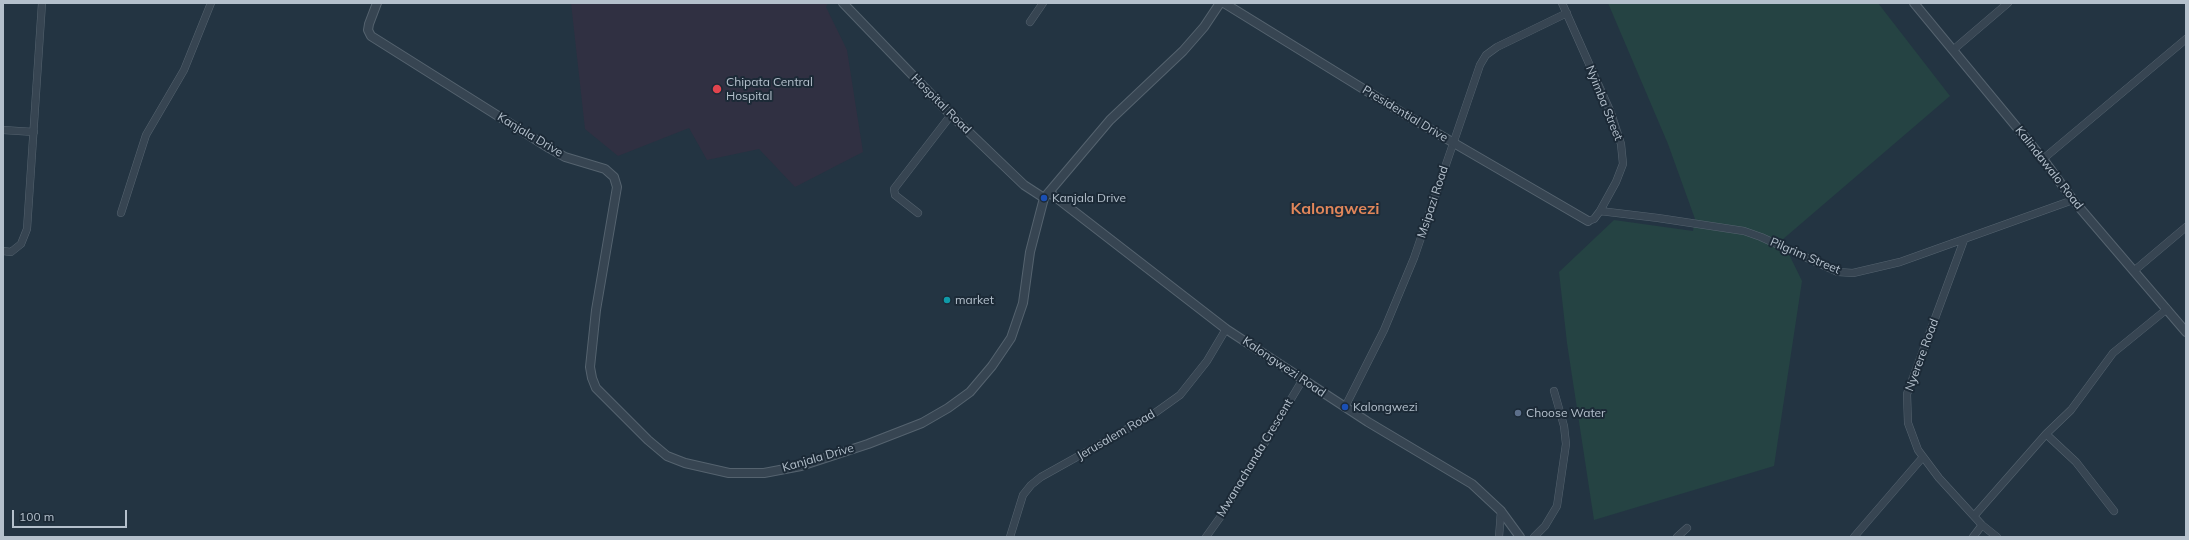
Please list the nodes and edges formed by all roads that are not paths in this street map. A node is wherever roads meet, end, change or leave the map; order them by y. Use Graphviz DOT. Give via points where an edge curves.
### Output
graph roads {
  1 [pos="42,3"];
  2 [pos="211,3"];
  3 [pos="377,3"];
  4 [pos="843,3"];
  5 [pos="1043,3"];
  6 [pos="1220,3"];
  7 [pos="1224,3"];
  8 [pos="1562,3"];
  9 [pos="1914,3"];
  10 [pos="2008,3"];
  11 [pos="1567,13"];
  12 [pos="1030,22"];
  13 [pos="2186,39"];
  14 [pos="1953,50"];
  15 [pos="951,115"];
  16 [pos="3,130"];
  17 [pos="34,132"];
  18 [pos="1452,143"];
  19 [pos="2043,158"];
  20 [pos="1046,195"];
  21 [pos="2072,200"];
  22 [pos="1600,211"];
  23 [pos="121,213"];
  24 [pos="918,213"];
  25 [pos="1588,221"];
  26 [pos="2186,227"];
  27 [pos="1964,240"];
  28 [pos="3,251"];
  29 [pos="2135,270"];
  30 [pos="2167,310"];
  31 [pos="1226,329"];
  32 [pos="2186,332"];
  33 [pos="1303,379"];
  34 [pos="1554,390"];
  35 [pos="1345,407"];
  36 [pos="2046,434"];
  37 [pos="1923,457"];
  38 [pos="1501,511"];
  39 [pos="2114,511"];
  40 [pos="1974,516"];
  41 [pos="1982,525"];
  42 [pos="1687,528"];
  43 [pos="1010,537"];
  44 [pos="1206,537"];
  45 [pos="1499,537"];
  46 [pos="1520,537"];
  47 [pos="1534,537"];
  48 [pos="1677,537"];
  49 [pos="1854,537"];
  50 [pos="1973,537"];
  51 [pos="1997,537"];
  1 -- 17 [label="street"];
  2 -- 23 [label="street" via="184,70 146,135"];
  3 -- 20 [label="street, Kanjala Drive" via="369,24 371,36 549,148 565,157 605,169 614,177 617,187 596,310 590,367 592,378 596,388 648,440 667,456 685,463 728,473 764,473 801,466 922,423 970,392 1012,338 1023,303 1030,252"];
  4 -- 15 [label="street, Hospital Road"];
  5 -- 12 [label="street"];
  6 -- 20 [label="street, Kanjala Drive" via="1183,51 1110,120"];
  7 -- 18 [label="street, Presidential Drive"];
  8 -- 11 [label="street, Nyimba Street"];
  9 -- 14 [label="street, Kalindawalo Road"];
  10 -- 14 [label="street"];
  11 -- 18 [label="street, Msipazi Road" via="1497,47 1486,55"];
  11 -- 22 [label="street, Nyimba Street" via="1611,113 1621,144 1623,164"];
  13 -- 19 [label="street"];
  14 -- 19 [label="street, Kalindawalo Road"];
  15 -- 20 [label="street, Hospital Road" via="1024,185"];
  15 -- 24 [label="street" via="894,189 895,195"];
  16 -- 17 [label="street"];
  17 -- 28 [label="street" via="27,229 21,244 11,252"];
  18 -- 25 [label="street, Presidential Drive"];
  18 -- 35 [label="street, Msipazi Road" via="1399,297"];
  19 -- 21 [label="street, Kalindawalo Road"];
  20 -- 31 [label="street, Kalongwezi Road"];
  21 -- 27 [label="street, Pilgrim Street"];
  21 -- 29 [label="street, Kalindawalo Road"];
  22 -- 25 [label="street, Nyimba Street" via="1594,219"];
  22 -- 27 [label="street, Pilgrim Street" via="1744,231 1761,236 1838,272 1853,273 1900,262"];
  26 -- 29 [label="street"];
  27 -- 37 [label="street, Nyerere Road" via="1907,394 1908,423"];
  29 -- 30 [label="street, Kalindawalo Road"];
  30 -- 32 [label="street, Kalindawalo Road"];
  30 -- 36 [label="street" via="2113,353 2071,410"];
  31 -- 33 [label="street, Kalongwezi Road"];
  31 -- 43 [label="street, Jerusalem Road" via="1207,361 1180,395 1152,415 1041,477 1032,485 1024,495"];
  33 -- 35 [label="street, Kalongwezi Road"];
  33 -- 44 [label="street, Mwanachanda Crescent"];
  34 -- 47 [label="street" via="1566,444 1557,506 1545,526"];
  35 -- 38 [label="street, Kalongwezi Road" via="1472,484"];
  36 -- 39 [label="street" via="2076,462"];
  36 -- 40 [label="street"];
  37 -- 40 [label="street, Nyerere Road"];
  37 -- 49 [label="street"];
  38 -- 45 [label="street"];
  38 -- 46 [label="street, Kalongwezi Road"];
  40 -- 41 [label="street, Nyerere Road"];
  41 -- 50 [label="street"];
  41 -- 51 [label="street, Nyerere Road"];
  42 -- 48 [label="street"];
}
